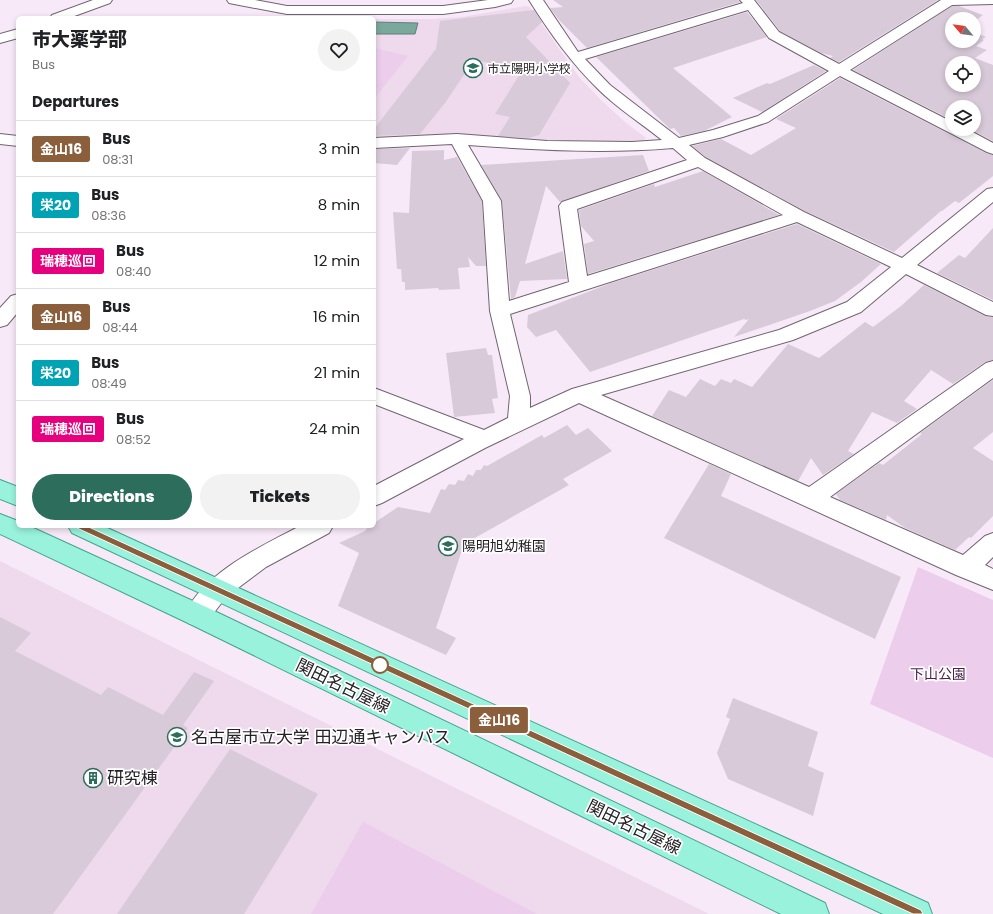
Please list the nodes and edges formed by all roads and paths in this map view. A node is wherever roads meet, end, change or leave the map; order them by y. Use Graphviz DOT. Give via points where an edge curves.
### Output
graph roads {
  1 [pos="105,0"];
  2 [pos="234,0"];
  3 [pos="506,0"];
  4 [pos="536,0"];
  5 [pos="993,0"];
  6 [pos="949,1"];
  7 [pos="749,2"];
  8 [pos="264,3"];
  9 [pos="248,14"];
  10 [pos="62,16"];
  11 [pos="16,34"];
  12 [pos="0,39"];
  13 [pos="575,57"];
  14 [pos="839,70"];
  15 [pos="945,124"];
  16 [pos="968,136"];
  17 [pos="0,139"];
  18 [pos="457,140"];
  19 [pos="16,141"];
  20 [pos="376,143"];
  21 [pos="678,143"];
  22 [pos="993,149"];
  23 [pos="699,161"];
  24 [pos="993,192"];
  25 [pos="798,216"];
  26 [pos="904,266"];
  27 [pos="578,285"];
  28 [pos="16,302"];
  29 [pos="993,310"];
  30 [pos="500,311"];
  31 [pos="0,320"];
  32 [pos="993,368"];
  33 [pos="579,394"];
  34 [pos="376,397"];
  35 [pos="518,423"];
  36 [pos="484,439"];
  37 [pos="0,489"];
  38 [pos="16,496"];
  39 [pos="376,496"];
  40 [pos="811,498"];
  41 [pos="0,523"];
  42 [pos="84,528"];
  43 [pos="317,528"];
  44 [pos="993,543"];
  45 [pos="965,568"];
  46 [pos="993,580"];
  47 [pos="217,590"];
  48 [pos="197,615"];
  49 [pos="814,914"];
  50 [pos="917,914"];
  1 -- 10 [label="street"];
  2 -- 8 [label="street"];
  3 -- 8 [label="street" via="442,10 288,10"];
  4 -- 13 [label="street"];
  5 -- 6 [label="street"];
  6 -- 14 [label="street"];
  7 -- 13 [label="street"];
  7 -- 14 [label="street" via="774,35"];
  8 -- 9 [label="street"];
  11 -- 12 [label="street"];
  13 -- 21 [label="street" via="605,88"];
  14 -- 15 [label="street"];
  14 -- 21 [label="street" via="763,119"];
  16 -- 22 [label="street"];
  17 -- 19 [label="street"];
  18 -- 20 [label="street"];
  18 -- 21 [label="street" via="547,146 632,147"];
  18 -- 30 [label="street" via="492,201"];
  21 -- 23 [label="street"];
  23 -- 25 [label="street"];
  23 -- 27 [label="street" via="568,206"];
  24 -- 26 [label="street"];
  25 -- 26 [label="street"];
  25 -- 27 [label="street"];
  26 -- 29 [label="street"];
  26 -- 33 [label="street" via="854,307 786,335"];
  27 -- 30 [label="street"];
  28 -- 31 [label="street"];
  30 -- 35 [label="street" via="520,396"];
  32 -- 40 [label="street"];
  33 -- 35 [label="street"];
  33 -- 40 [label="street"];
  34 -- 36 [label="street"];
  35 -- 36 [label="street"];
  36 -- 39 [label="street"];
  37 -- 38 [label="main road"];
  40 -- 45 [label="street"];
  41 -- 48 [label="main road, 関田名古屋線"];
  42 -- 47 [label="main road"];
  43 -- 47 [label="street" via="258,560"];
  44 -- 45 [label="street"];
  45 -- 46 [label="street"];
  47 -- 48 [label="street"];
  47 -- 50 [label="main road"];
  48 -- 49 [label="main road, 関田名古屋線"];
}
